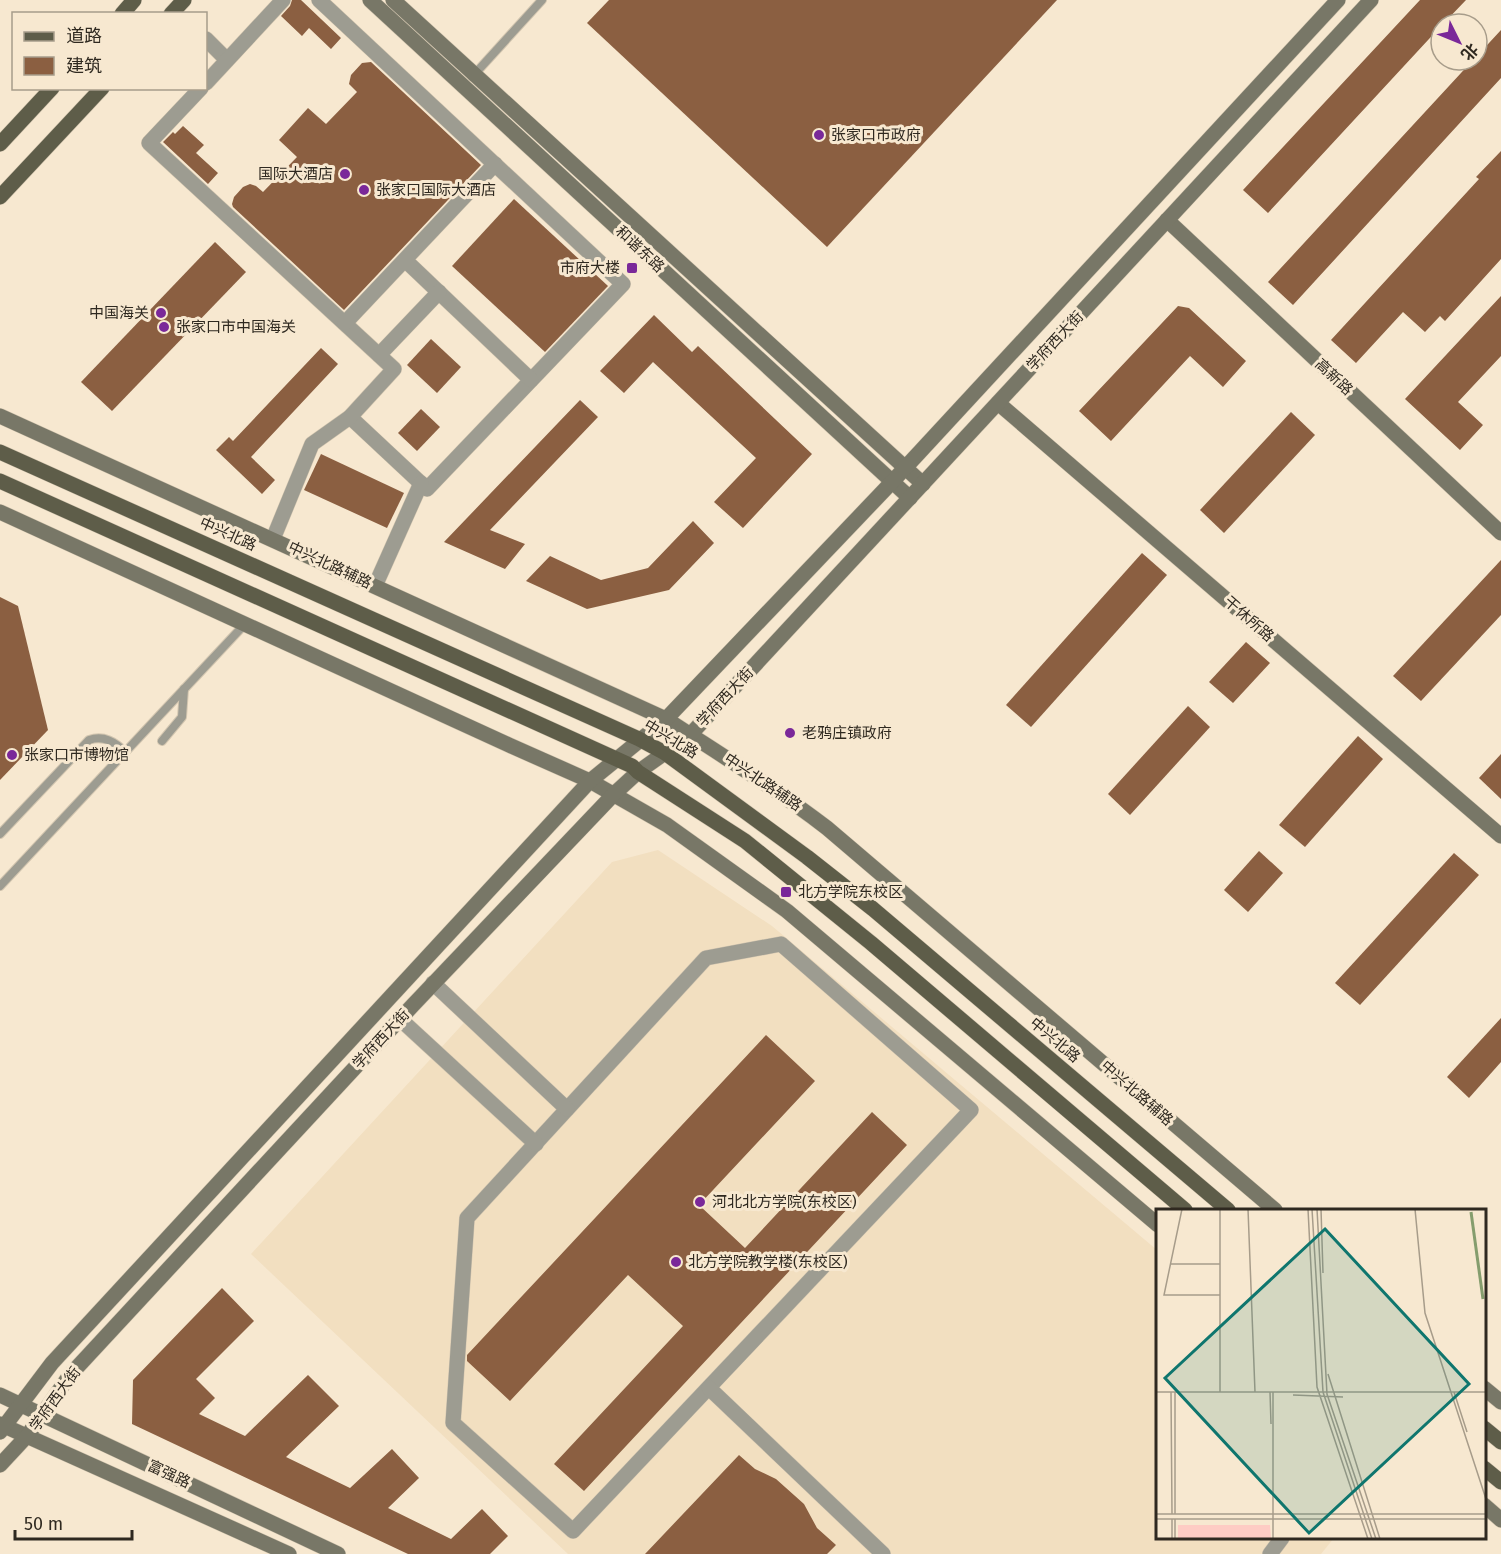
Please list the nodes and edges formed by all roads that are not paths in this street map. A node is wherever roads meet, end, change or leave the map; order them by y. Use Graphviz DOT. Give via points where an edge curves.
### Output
graph roads {
  1 [pos="134,0"];
  2 [pos="283,0"];
  3 [pos="320,0"];
  4 [pos="370,0"];
  5 [pos="393,0"];
  6 [pos="542,0"];
  7 [pos="1338,0"];
  8 [pos="1371,0"];
  9 [pos="124,12"];
  10 [pos="207,40"];
  11 [pos="228,60"];
  12 [pos="211,66"];
  13 [pos="474,74"];
  14 [pos="464,86"];
  15 [pos="50,90"];
  16 [pos="100,90"];
  17 [pos="199,90"];
  18 [pos="0,144"];
  19 [pos="495,164"];
  20 [pos="0,197"];
  21 [pos="1167,220"];
  22 [pos="405,260"];
  23 [pos="439,292"];
  24 [pos="345,323"];
  25 [pos="380,355"];
  26 [pos="531,380"];
  27 [pos="998,403"];
  28 [pos="0,416"];
  29 [pos="350,417"];
  30 [pos="0,452"];
  31 [pos="905,468"];
  32 [pos="0,482"];
  33 [pos="892,482"];
  34 [pos="421,483"];
  35 [pos="923,484"];
  36 [pos="910,498"];
  37 [pos="0,512"];
  38 [pos="1501,533"];
  39 [pos="273,539"];
  40 [pos="375,586"];
  41 [pos="244,625"];
  42 [pos="184,690"];
  43 [pos="666,719"];
  44 [pos="690,735"];
  45 [pos="639,739"];
  46 [pos="162,741"];
  47 [pos="125,752"];
  48 [pos="665,753"];
  49 [pos="614,759"];
  50 [pos="638,772"];
  51 [pos="590,781"];
  52 [pos="614,794"];
  53 [pos="0,834"];
  54 [pos="1501,836"];
  55 [pos="0,886"];
  56 [pos="433,983"];
  57 [pos="400,1019"];
  58 [pos="567,1109"];
  59 [pos="536,1144"];
  60 [pos="1184,1209"];
  61 [pos="1227,1209"];
  62 [pos="1274,1209"];
  63 [pos="1156,1224"];
  64 [pos="709,1388"];
  65 [pos="1486,1389"];
  66 [pos="0,1395"];
  67 [pos="1501,1402"];
  68 [pos="21,1404"];
  69 [pos="43,1414"];
  70 [pos="2,1427"];
  71 [pos="1486,1429"];
  72 [pos="27,1436"];
  73 [pos="1501,1442"];
  74 [pos="0,1465"];
  75 [pos="1486,1469"];
  76 [pos="1501,1482"];
  77 [pos="1486,1506"];
  78 [pos="1501,1520"];
  79 [pos="1281,1539"];
  80 [pos="289,1554"];
  81 [pos="338,1554"];
  82 [pos="883,1554"];
  83 [pos="1270,1554"];
  1 -- 9 [label="main road"];
  2 -- 11 [label="street"];
  3 -- 19 [label="street"];
  4 -- 14 [label="street, 和谐东路"];
  5 -- 13 [label="street, 和谐东路"];
  6 -- 13 [label="lane"];
  7 -- 31 [label="street, 学府西大街"];
  8 -- 21 [label="street, 学府西大街"];
  10 -- 11 [label="street"];
  11 -- 12 [label="street"];
  13 -- 14 [label="lane"];
  13 -- 31 [label="street, 和谐东路"];
  14 -- 33 [label="street, 和谐东路"];
  15 -- 18 [label="main road"];
  16 -- 20 [label="main road"];
  17 -- 24 [label="street" via="149,143"];
  19 -- 22 [label="street"];
  19 -- 26 [label="street" via="623,284"];
  21 -- 27 [label="street, 学府西大街"];
  21 -- 38 [label="street, 高新路"];
  22 -- 23 [label="street"];
  22 -- 24 [label="street"];
  23 -- 25 [label="street"];
  23 -- 26 [label="street"];
  24 -- 25 [label="street"];
  25 -- 29 [label="street" via="394,369"];
  26 -- 34 [label="street" via="427,489"];
  27 -- 35 [label="street, 学府西大街"];
  27 -- 54 [label="street, 干休所路"];
  28 -- 39 [label="street, 中兴北路辅路"];
  29 -- 34 [label="street"];
  29 -- 39 [label="street" via="312,444"];
  30 -- 45 [label="main road, 中兴北路"];
  31 -- 33 [label="street, 学府西大街"];
  31 -- 35 [label="street, 和谐东路"];
  32 -- 49 [label="main road"];
  33 -- 36 [label="street, 和谐东路"];
  33 -- 43 [label="street, 学府西大街"];
  34 -- 40 [label="street"];
  35 -- 36 [label="street, 学府西大街"];
  36 -- 44 [label="street, 学府西大街"];
  37 -- 41 [label="street"];
  39 -- 40 [label="street, 中兴北路辅路"];
  40 -- 43 [label="street, 中兴北路辅路"];
  41 -- 42 [label="lane"];
  41 -- 51 [label="street"];
  42 -- 46 [label="lane" via="182,717"];
  42 -- 47 [label="lane"];
  43 -- 44 [label="street, 中兴北路辅路"];
  43 -- 45 [label="street, 学府西大街"];
  44 -- 48 [label="street, 学府西大街"];
  44 -- 62 [label="street, 中兴北路辅路" via="786,796 827,828"];
  45 -- 48 [label="main road, 中兴北路"];
  45 -- 49 [label="street, 学府西大街"];
  47 -- 53 [label="lane" via="109,740 89,740"];
  47 -- 55 [label="lane"];
  48 -- 50 [label="street, 学府西大街"];
  48 -- 61 [label="main road, 中兴北路" via="757,818 873,909"];
  49 -- 50 [label="main road"];
  49 -- 51 [label="street, 学府西大街"];
  50 -- 52 [label="street, 学府西大街"];
  50 -- 60 [label="main road" via="754,848"];
  51 -- 52 [label="street"];
  51 -- 68 [label="street, 学府西大街" via="52,1363"];
  52 -- 56 [label="street, 学府西大街"];
  52 -- 63 [label="street" via="667,825 787,911"];
  56 -- 57 [label="street, 学府西大街"];
  56 -- 58 [label="street"];
  57 -- 59 [label="street"];
  57 -- 69 [label="street, 学府西大街" via="70,1375"];
  58 -- 59 [label="street"];
  58 -- 64 [label="street" via="706,958 781,944 971,1110"];
  59 -- 64 [label="street" via="467,1218 453,1423 573,1531"];
  64 -- 82 [label="street"];
  65 -- 67 [label="street"];
  66 -- 68 [label="street, 富强路"];
  68 -- 69 [label="street, 富强路"];
  68 -- 70 [label="street, 学府西大街"];
  69 -- 72 [label="street, 学府西大街"];
  69 -- 81 [label="street, 富强路"];
  70 -- 72 [label="street, 富强路"];
  71 -- 73 [label="main road"];
  72 -- 74 [label="street, 学府西大街"];
  72 -- 80 [label="street, 富强路"];
  75 -- 76 [label="main road"];
  77 -- 78 [label="street"];
  79 -- 83 [label="street"];
}
